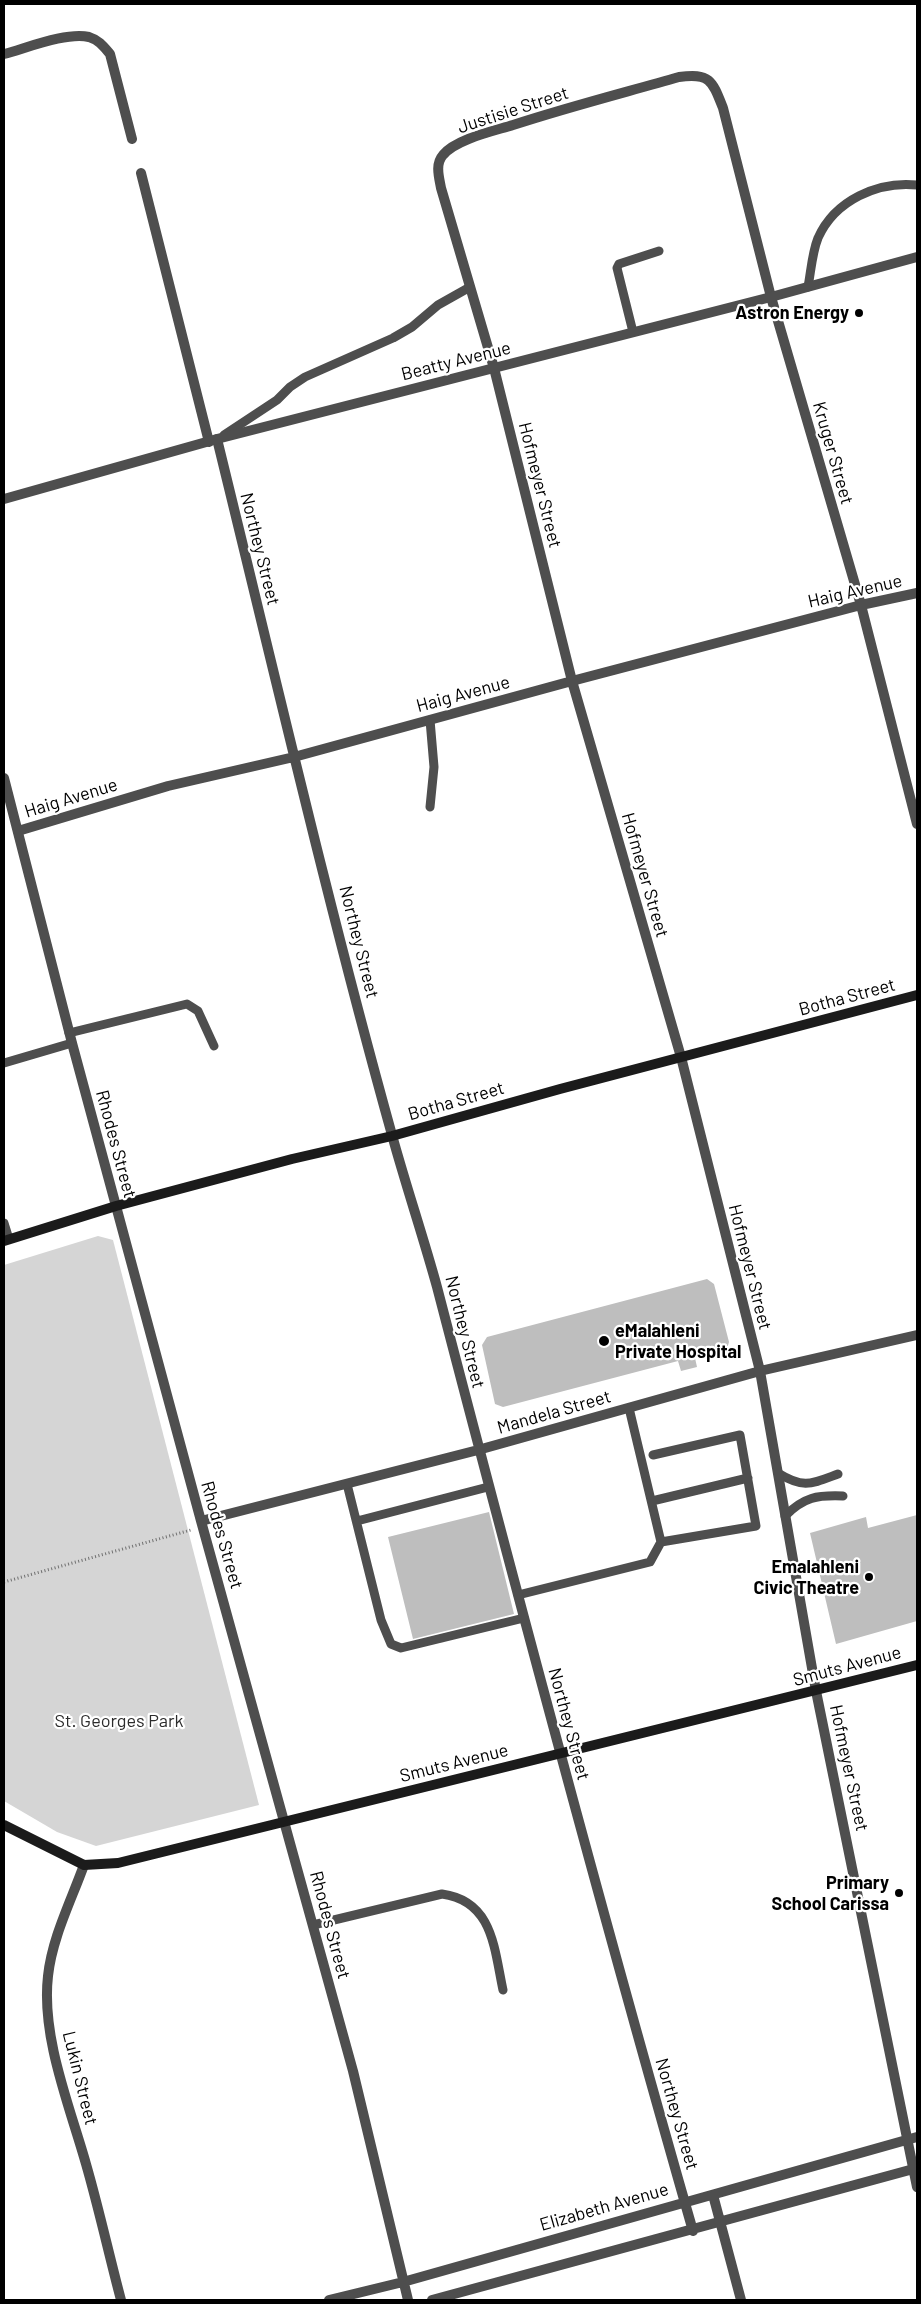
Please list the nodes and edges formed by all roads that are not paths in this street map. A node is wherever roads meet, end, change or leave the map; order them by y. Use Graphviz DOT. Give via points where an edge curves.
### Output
graph roads {
  1 [pos="4,54"];
  2 [pos="717,92"];
  3 [pos="132,139"];
  4 [pos="140,173"];
  5 [pos="917,185"];
  6 [pos="659,251"];
  7 [pos="917,257"];
  8 [pos="470,287"];
  9 [pos="808,287"];
  10 [pos="771,297"];
  11 [pos="633,332"];
  12 [pos="494,368"];
  13 [pos="213,440"];
  14 [pos="4,499"];
  15 [pos="917,593"];
  16 [pos="861,605"];
  17 [pos="572,681"];
  18 [pos="430,720"];
  19 [pos="294,757"];
  20 [pos="4,778"];
  21 [pos="430,807"];
  22 [pos="917,824"];
  23 [pos="18,831"];
  24 [pos="917,995"];
  25 [pos="70,1038"];
  26 [pos="214,1046"];
  27 [pos="681,1057"];
  28 [pos="4,1063"];
  29 [pos="392,1136"];
  30 [pos="116,1206"];
  31 [pos="4,1223"];
  32 [pos="6,1240"];
  33 [pos="917,1335"];
  34 [pos="760,1371"];
  35 [pos="629,1408"];
  36 [pos="478,1450"];
  37 [pos="654,1455"];
  38 [pos="778,1474"];
  39 [pos="838,1474"];
  40 [pos="748,1478"];
  41 [pos="347,1484"];
  42 [pos="488,1487"];
  43 [pos="843,1496"];
  44 [pos="652,1501"];
  45 [pos="785,1516"];
  46 [pos="357,1521"];
  47 [pos="201,1524"];
  48 [pos="660,1542"];
  49 [pos="518,1595"];
  50 [pos="524,1618"];
  51 [pos="917,1665"];
  52 [pos="816,1691"];
  53 [pos="560,1753"];
  54 [pos="285,1821"];
  55 [pos="4,1825"];
  56 [pos="84,1865"];
  57 [pos="313,1924"];
  58 [pos="503,1990"];
  59 [pos="913,2138"];
  60 [pos="916,2168"];
  61 [pos="917,2187"];
  62 [pos="713,2195"];
  63 [pos="684,2202"];
  64 [pos="721,2223"];
  65 [pos="693,2231"];
  66 [pos="403,2282"];
  67 [pos="121,2300"];
  68 [pos="329,2300"];
  69 [pos="408,2300"];
  70 [pos="432,2300"];
  71 [pos="741,2300"];
  1 -- 3 [label="street" via="72,36 89,37 102,43 110,54"];
  2 -- 8 [label="street, Justisie Street" via="710,81 698,75 678,77 485,133 442,155 439,162 441,188"];
  2 -- 10 [label="street, Kruger Street"];
  4 -- 13 [label="street, Northey Street"];
  5 -- 9 [label="lane" via="900,184 868,192 844,204 828,219 818,238"];
  6 -- 11 [label="lane" via="619,264 617,268"];
  7 -- 9 [label="street, Beatty Avenue"];
  8 -- 12 [label="street, Justisie Street"];
  8 -- 13 [label="lane" via="438,305 393,338 305,377 277,400"];
  9 -- 10 [label="street, Beatty Avenue"];
  10 -- 11 [label="street, Beatty Avenue"];
  10 -- 16 [label="street, Kruger Street"];
  11 -- 12 [label="street, Beatty Avenue"];
  12 -- 13 [label="street, Beatty Avenue"];
  12 -- 17 [label="street, Hofmeyer Street"];
  13 -- 14 [label="street, Beatty Avenue"];
  13 -- 19 [label="street, Northey Street"];
  15 -- 16 [label="street, Haig Avenue"];
  16 -- 17 [label="street, Haig Avenue"];
  16 -- 22 [label="street, Kruger Street"];
  17 -- 18 [label="street, Haig Avenue"];
  17 -- 27 [label="street, Hofmeyer Street"];
  18 -- 19 [label="street, Haig Avenue"];
  18 -- 21 [label="lane" via="434,767"];
  19 -- 23 [label="street, Haig Avenue" via="168,786"];
  19 -- 29 [label="street, Northey Street"];
  20 -- 23 [label="street, Rhodes Street"];
  23 -- 25 [label="street, Rhodes Street"];
  24 -- 27 [label="main road, Botha Street"];
  25 -- 26 [label="lane" via="187,1004 198,1011"];
  25 -- 28 [label="lane"];
  25 -- 30 [label="street, Rhodes Street"];
  27 -- 29 [label="main road, Botha Street"];
  27 -- 34 [label="street, Hofmeyer Street"];
  29 -- 30 [label="main road, Botha Street"];
  29 -- 36 [label="street, Northey Street" via="435,1281"];
  30 -- 32 [label="main road, Botha Street"];
  30 -- 47 [label="street, Rhodes Street"];
  31 -- 32 [label="lane"];
  33 -- 34 [label="street, Mandela Street"];
  34 -- 35 [label="street, Mandela Street"];
  34 -- 38 [label="street, Hofmeyer Street"];
  35 -- 36 [label="street, Mandela Street"];
  35 -- 44 [label="lane"];
  36 -- 41 [label="street, Mandela Street"];
  36 -- 42 [label="street, Northey Street"];
  37 -- 40 [label="lane" via="740,1435"];
  38 -- 39 [label="lane" via="800,1484"];
  38 -- 45 [label="street, Hofmeyer Street"];
  40 -- 44 [label="lane"];
  40 -- 48 [label="lane" via="756,1526"];
  41 -- 46 [label="lane"];
  41 -- 47 [label="street, Mandela Street"];
  42 -- 46 [label="lane"];
  42 -- 49 [label="street, Northey Street"];
  43 -- 45 [label="lane" via="803,1500"];
  44 -- 48 [label="lane"];
  45 -- 52 [label="street, Hofmeyer Street"];
  46 -- 50 [label="lane" via="364,1561 381,1620 388,1640 396,1647"];
  47 -- 54 [label="street, Rhodes Street"];
  48 -- 49 [label="lane" via="650,1562"];
  49 -- 50 [label="street, Northey Street"];
  50 -- 53 [label="street, Northey Street"];
  51 -- 52 [label="main road, Smuts Avenue"];
  52 -- 53 [label="main road, Smuts Avenue"];
  52 -- 59 [label="street, Hofmeyer Street"];
  53 -- 54 [label="main road, Smuts Avenue"];
  53 -- 63 [label="street, Northey Street"];
  54 -- 56 [label="main road, Smuts Avenue" via="118,1863"];
  54 -- 57 [label="street, Rhodes Street"];
  55 -- 56 [label="main road, Smuts Avenue"];
  56 -- 67 [label="street, Lukin Street" via="50,1966 47,2013 64,2090"];
  57 -- 58 [label="lane" via="442,1894 459,1896 484,1919"];
  57 -- 66 [label="street, Rhodes Street" via="353,2071"];
  59 -- 60 [label="street, Hofmeyer Street"];
  59 -- 62 [label="street, Elizabeth Avenue"];
  60 -- 61 [label="street, Hofmeyer Street"];
  60 -- 64 [label="street"];
  62 -- 63 [label="street, Elizabeth Avenue"];
  62 -- 64 [label="street"];
  63 -- 65 [label="street, Northey Street"];
  63 -- 66 [label="street, Elizabeth Avenue"];
  64 -- 65 [label="street"];
  64 -- 71 [label="street"];
  65 -- 70 [label="street"];
  66 -- 68 [label="street, Elizabeth Avenue"];
  66 -- 69 [label="street, Rhodes Street"];
}
